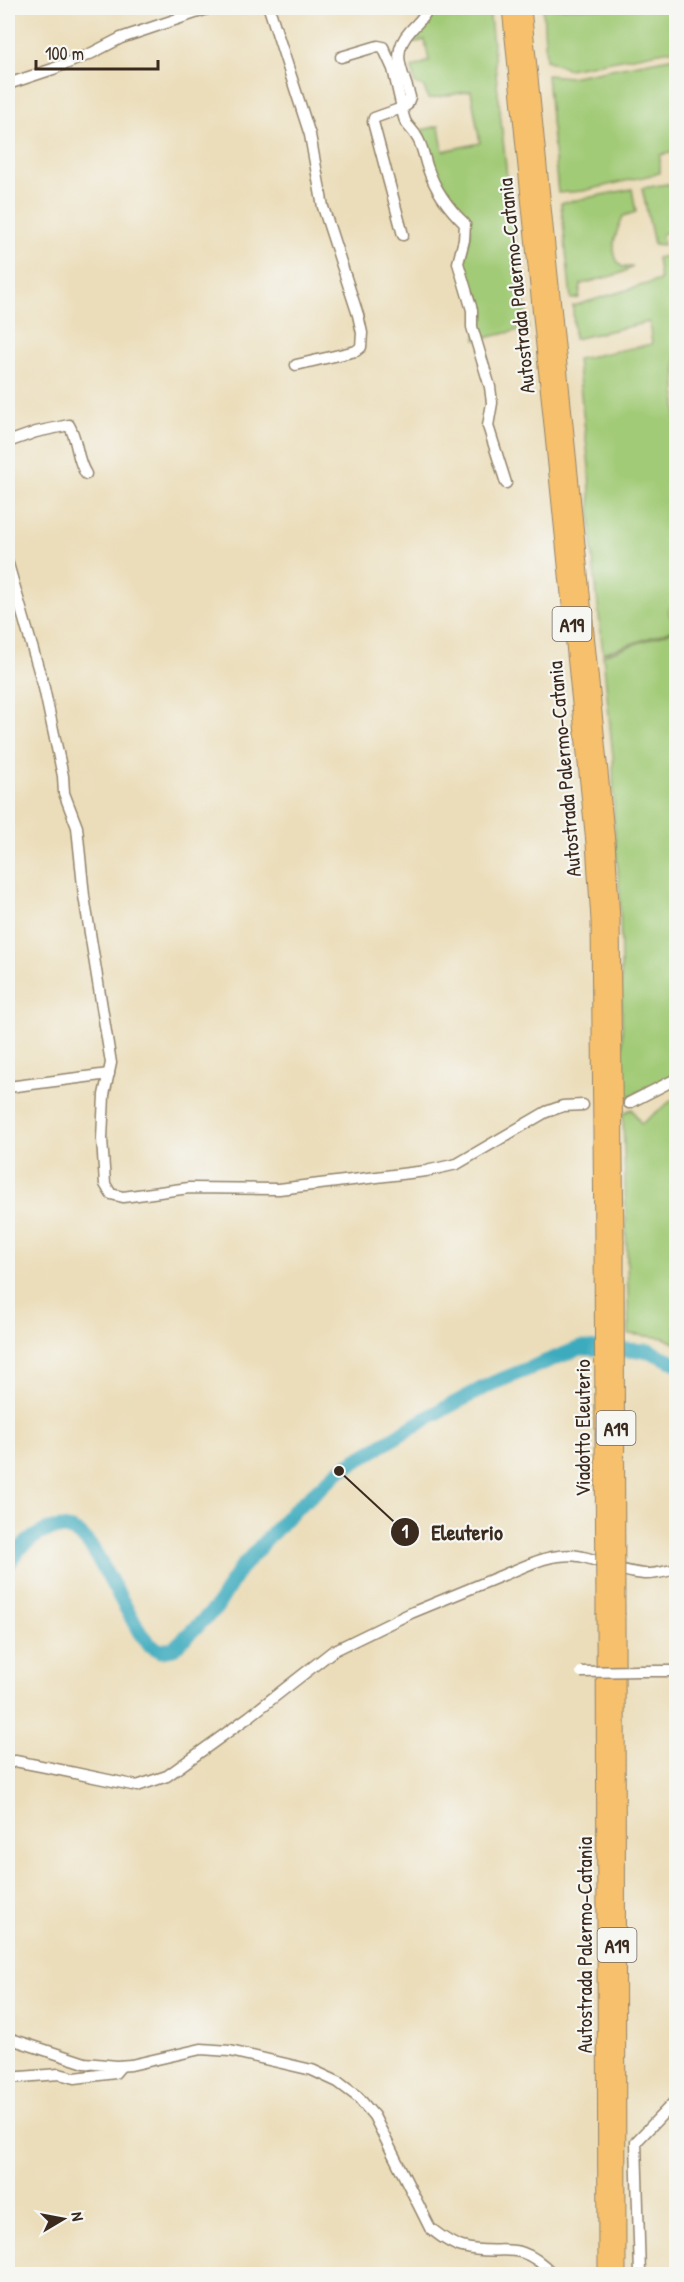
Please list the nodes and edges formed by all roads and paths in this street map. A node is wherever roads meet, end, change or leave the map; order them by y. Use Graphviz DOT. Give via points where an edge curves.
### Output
graph roads {
  1 [pos="210,8"];
  2 [pos="269,8"];
  3 [pos="428,8"];
  4 [pos="510,8"];
  5 [pos="523,8"];
  6 [pos="341,57"];
  7 [pos="8,84"];
  8 [pos="402,108"];
  9 [pos="402,235"];
  10 [pos="292,366"];
  11 [pos="8,442"];
  12 [pos="86,474"];
  13 [pos="506,483"];
  14 [pos="8,564"];
  15 [pos="109,1074"];
  16 [pos="676,1079"];
  17 [pos="8,1088"];
  18 [pos="629,1103"];
  19 [pos="583,1106"];
  20 [pos="609,1241"];
  21 [pos="676,1569"];
  22 [pos="611,1615"];
  23 [pos="676,1671"];
  24 [pos="581,1672"];
  25 [pos="8,1764"];
  26 [pos="8,2038"];
  27 [pos="121,2066"];
  28 [pos="8,2078"];
  29 [pos="676,2100"];
  30 [pos="553,2274"];
  31 [pos="606,2274"];
  32 [pos="618,2274"];
  33 [pos="640,2274"];
  1 -- 7 [label="street" via="120,38 63,65"];
  2 -- 10 [label="street" via="310,135 323,207 362,333 361,347 356,351"];
  3 -- 8 [label="street" via="398,51 410,97"];
  4 -- 20 [label="highway, Autostrada Palermo-Catania / A19" via="594,843"];
  5 -- 20 [label="highway, Autostrada Palermo-Catania / A19" via="607,842 612,919"];
  6 -- 8 [label="street" via="383,47 393,69"];
  8 -- 9 [label="street" via="374,118 373,122"];
  8 -- 13 [label="street" via="439,191 465,224 458,263 490,387 488,426"];
  11 -- 12 [label="street" via="69,425"];
  14 -- 15 [label="street" via="44,688 64,793 77,827 111,1063"];
  15 -- 17 [label="street"];
  15 -- 19 [label="street" via="103,1114 105,1184 111,1194 123,1197 189,1188 279,1189 439,1168 457,1164 546,1112 563,1106"];
  16 -- 18 [label="street"];
  20 -- 22 [label="highway, Viadotto Eleuterio / A19, bridge"];
  21 -- 25 [label="street" via="646,1575 573,1554 535,1562 411,1613 333,1651 166,1776 137,1786 15,1761"];
  22 -- 31 [label="highway, Autostrada Palermo-Catania / A19"];
  22 -- 32 [label="highway, Autostrada Palermo-Catania / A19"];
  23 -- 24 [label="street, bridge"];
  26 -- 27 [label="street" via="85,2063"];
  27 -- 28 [label="street" via="115,2073 98,2076"];
  27 -- 30 [label="street" via="201,2049 312,2070 338,2082 374,2116 430,2228 461,2247 529,2254"];
  29 -- 33 [label="street" via="636,2142"];
}
